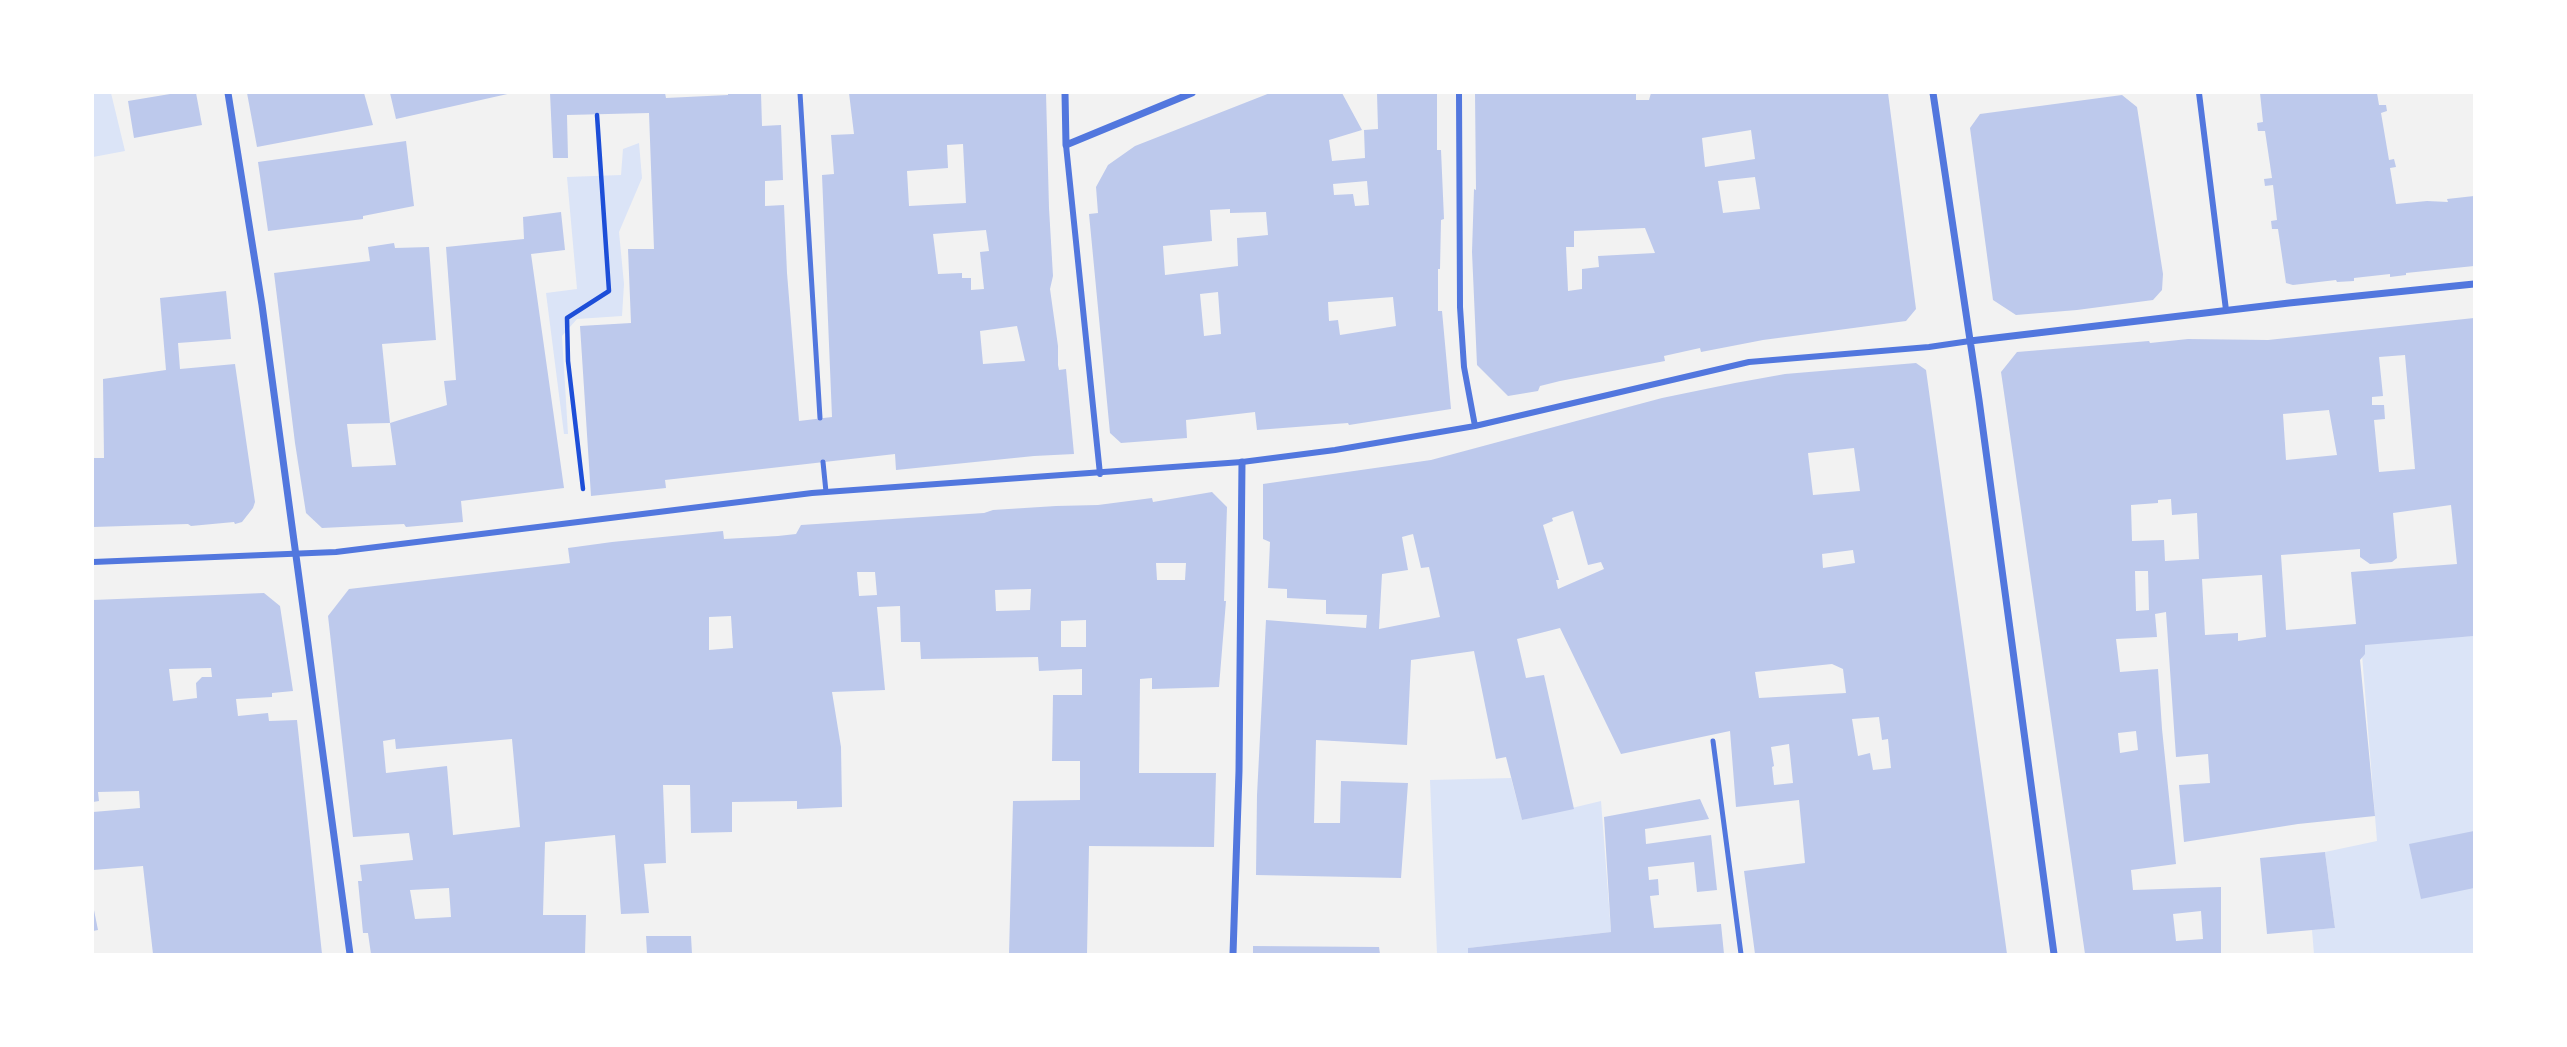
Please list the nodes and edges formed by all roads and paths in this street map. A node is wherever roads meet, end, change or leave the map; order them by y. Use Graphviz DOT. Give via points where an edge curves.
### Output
graph roads {
  1 [pos="228,93"];
  2 [pos="800,93"];
  3 [pos="1065,93"];
  4 [pos="1192,93"];
  5 [pos="1459,93"];
  6 [pos="1933,93"];
  7 [pos="2199,93"];
  8 [pos="597,115"];
  9 [pos="1066,145"];
  10 [pos="2474,284"];
  11 [pos="2226,310"];
  12 [pos="1970,341"];
  13 [pos="820,418"];
  14 [pos="1475,426"];
  15 [pos="824,462"];
  16 [pos="1242,462"];
  17 [pos="1100,474"];
  18 [pos="827,492"];
  19 [pos="586,519"];
  20 [pos="296,554"];
  21 [pos="93,562"];
  22 [pos="1713,741"];
  23 [pos="350,954"];
  24 [pos="1233,954"];
  25 [pos="1741,954"];
  26 [pos="2054,954"];
  1 -- 20 [label="street"];
  2 -- 13 [label="lane"];
  3 -- 9 [label="street"];
  4 -- 9 [label="street"];
  5 -- 14 [label="street" via="1460,307 1464,367"];
  6 -- 12 [label="street"];
  7 -- 11 [label="street"];
  8 -- 19 [label="path" via="609,290 566,318"];
  9 -- 17 [label="street"];
  10 -- 11 [label="street"];
  11 -- 12 [label="street"];
  12 -- 14 [label="street" via="1749,362"];
  12 -- 26 [label="street"];
  14 -- 16 [label="street"];
  15 -- 18 [label="lane"];
  16 -- 17 [label="street"];
  16 -- 24 [label="street"];
  17 -- 18 [label="street"];
  18 -- 19 [label="street"];
  19 -- 20 [label="street"];
  20 -- 21 [label="street"];
  20 -- 23 [label="street"];
  22 -- 25 [label="lane"];
}
